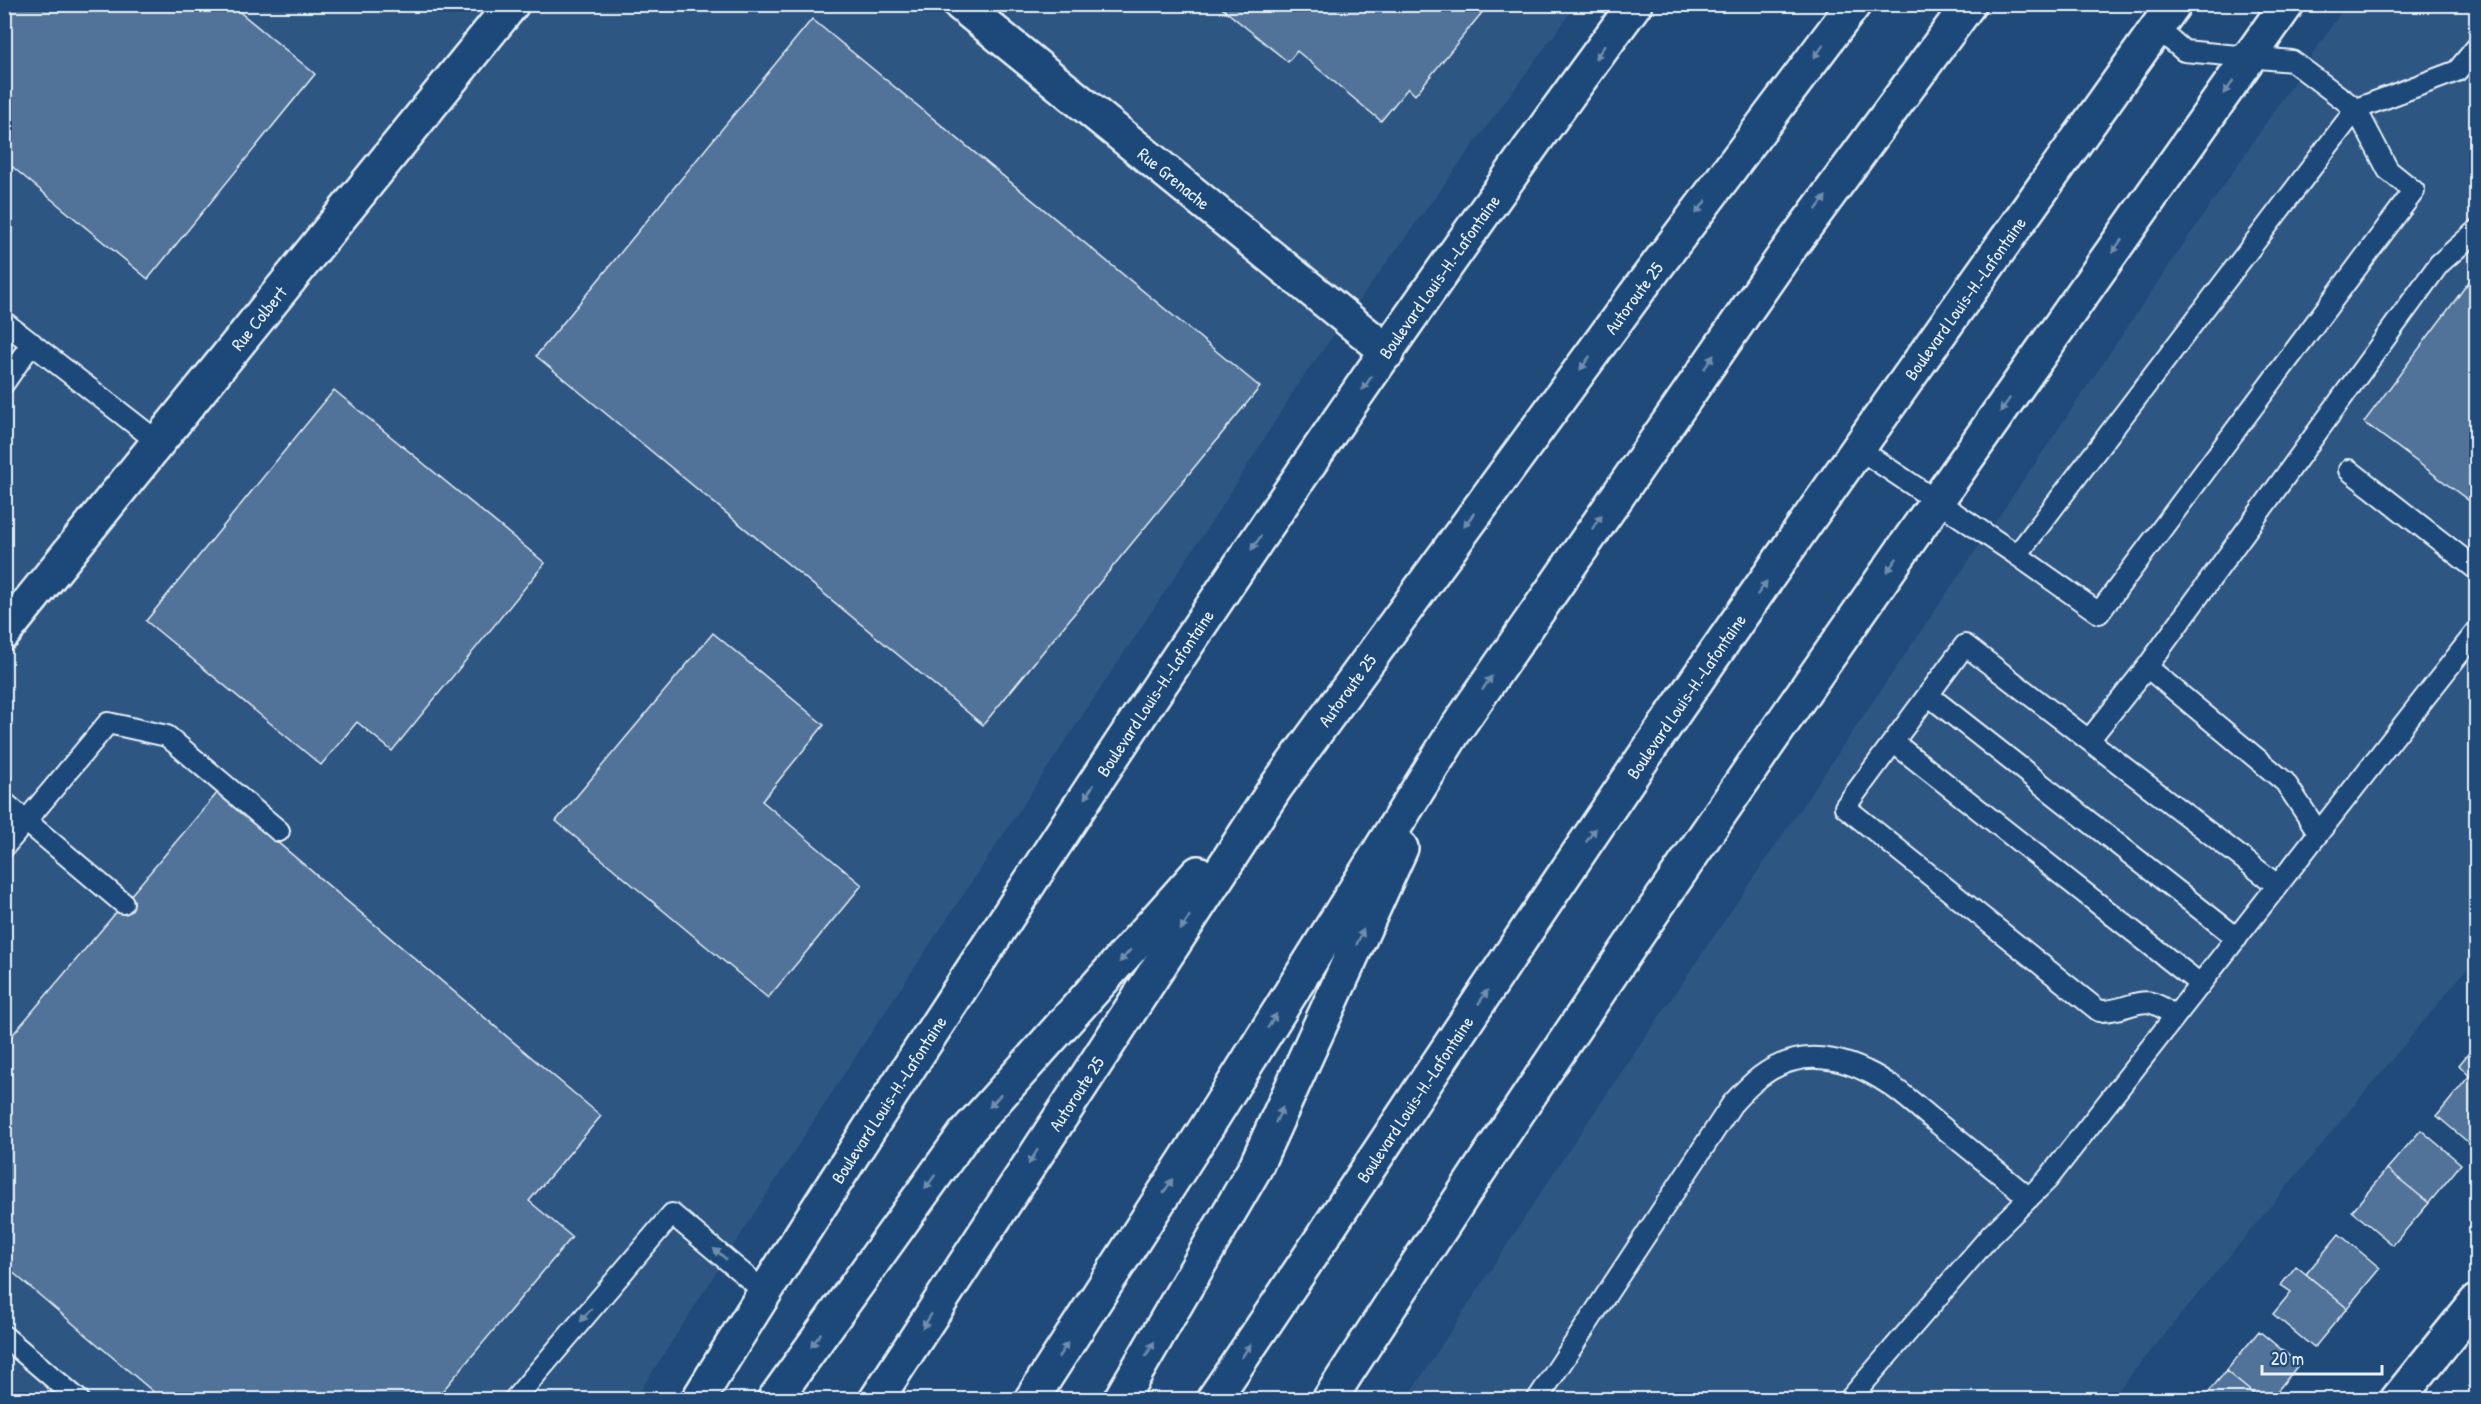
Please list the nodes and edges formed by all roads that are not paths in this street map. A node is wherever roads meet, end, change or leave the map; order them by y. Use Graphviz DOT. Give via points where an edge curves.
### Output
graph roads {
  1 [pos="512,4"];
  2 [pos="960,4"];
  3 [pos="1635,4"];
  4 [pos="1854,4"];
  5 [pos="1969,4"];
  6 [pos="2287,4"];
  7 [pos="2166,16"];
  8 [pos="2476,48"];
  9 [pos="2250,57"];
  10 [pos="2356,109"];
  11 [pos="2476,231"];
  12 [pos="4,322"];
  13 [pos="32,343"];
  14 [pos="1388,352"];
  15 [pos="4,383"];
  16 [pos="158,442"];
  17 [pos="1859,449"];
  18 [pos="2349,470"];
  19 [pos="1937,502"];
  20 [pos="2017,555"];
  21 [pos="2476,569"];
  22 [pos="2476,632"];
  23 [pos="4,633"];
  24 [pos="2147,668"];
  25 [pos="1928,695"];
  26 [pos="1454,732"];
  27 [pos="2089,740"];
  28 [pos="1893,742"];
  29 [pos="1276,787"];
  30 [pos="4,802"];
  31 [pos="26,821"];
  32 [pos="279,831"];
  33 [pos="2318,832"];
  34 [pos="4,848"];
  35 [pos="2277,885"];
  36 [pos="123,903"];
  37 [pos="2236,938"];
  38 [pos="2200,984"];
  39 [pos="2174,1017"];
  40 [pos="2029,1198"];
  41 [pos="765,1292"];
  42 [pos="2476,1302"];
  43 [pos="4,1335"];
  44 [pos="79,1400"];
  45 [pos="514,1400"];
  46 [pos="698,1400"];
  47 [pos="774,1400"];
  48 [pos="876,1400"];
  49 [pos="1031,1400"];
  50 [pos="1120,1400"];
  51 [pos="1213,1400"];
  52 [pos="1329,1400"];
  53 [pos="1537,1400"];
  54 [pos="1849,1400"];
  55 [pos="2397,1400"];
  1 -- 16 [label="main road, Rue Colbert"];
  2 -- 14 [label="main road, Rue Grenache"];
  3 -- 14 [label="main road, Boulevard Louis-H.-Lafontaine, one-way"];
  4 -- 29 [label="main road, Autoroute 25, one-way" via="1635,295"];
  26 -- 5 [label="main road, one-way" via="1760,289"];
  6 -- 9 [label="main road"];
  7 -- 9 [label="lane" via="2184,51"];
  7 -- 17 [label="main road, Boulevard Louis-H.-Lafontaine"];
  8 -- 10 [label="lane" via="2457,71"];
  9 -- 10 [label="lane" via="2292,61"];
  9 -- 19 [label="main road, one-way"];
  10 -- 20 [label="lane"];
  10 -- 20 [label="lane" via="2388,170 2414,191 2099,613"];
  11 -- 24 [label="lane" via="2439,264"];
  12 -- 13 [label="lane"];
  13 -- 15 [label="lane"];
  13 -- 16 [label="lane"];
  14 -- 41 [label="main road, Boulevard Louis-H.-Lafontaine, one-way" via="1155,692"];
  16 -- 23 [label="main road, Rue Colbert"];
  17 -- 19 [label="lane"];
  51 -- 17 [label="main road, Boulevard Louis-H.-Lafontaine, one-way" via="1568,868"];
  18 -- 21 [label="lane"];
  19 -- 20 [label="lane"];
  19 -- 52 [label="main road, one-way" via="1552,1059"];
  22 -- 33 [label="lane"];
  24 -- 27 [label="lane"];
  24 -- 33 [label="lane" via="2285,782"];
  25 -- 27 [label="lane" via="1965,645"];
  25 -- 28 [label="lane"];
  25 -- 37 [label="lane"];
  49 -- 26 [label="main road, one-way"];
  50 -- 26 [label="main road, one-way" via="1255,1168"];
  27 -- 35 [label="lane"];
  28 -- 38 [label="lane"];
  28 -- 39 [label="lane" via="1845,807 2099,1011 2115,1011 2149,1001 2161,1005"];
  29 -- 47 [label="main road, one-way" via="964,1135"];
  29 -- 48 [label="main road, Autoroute 25, one-way"];
  30 -- 31 [label="lane"];
  31 -- 32 [label="lane" via="108,723 167,736"];
  31 -- 34 [label="lane"];
  31 -- 36 [label="lane"];
  33 -- 35 [label="lane"];
  35 -- 37 [label="lane"];
  37 -- 38 [label="lane"];
  38 -- 39 [label="lane"];
  39 -- 40 [label="lane"];
  40 -- 53 [label="lane" via="1904,1096 1868,1072 1826,1060 1797,1059 1777,1066 1754,1080 1732,1104"];
  40 -- 54 [label="lane" via="1991,1235"];
  41 -- 45 [label="lane, one-way" via="672,1214"];
  41 -- 46 [label="main road, Boulevard Louis-H.-Lafontaine"];
  42 -- 55 [label="main road"];
  43 -- 44 [label="lane"];
}
